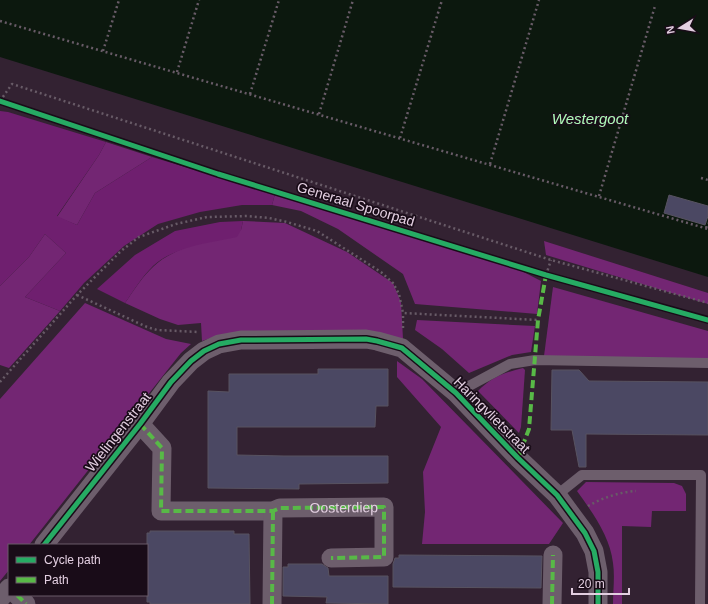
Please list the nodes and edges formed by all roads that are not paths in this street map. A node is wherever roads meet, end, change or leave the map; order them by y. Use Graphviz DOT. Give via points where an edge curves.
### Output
graph roads {
  1 [pos="219,344"];
  2 [pos="708,363"];
  3 [pos="456,393"];
  4 [pos="140,424"];
  5 [pos="557,495"];
  6 [pos="273,511"];
  7 [pos="45,544"];
  8 [pos="552,555"];
  9 [pos="331,558"];
  10 [pos="8,589"];
  11 [pos="18,596"];
  12 [pos="0,599"];
  13 [pos="26,604"];
  14 [pos="272,604"];
  15 [pos="552,604"];
  16 [pos="598,604"];
  17 [pos="700,604"];
  1 -- 3 [label="street, Haringvlietstraat" via="240,340 378,341 402,348"];
  1 -- 4 [label="street, Wielingenstraat" via="191,361 171,382"];
  2 -- 3 [label="lane" via="535,360 510,364"];
  3 -- 5 [label="street, Haringvlietstraat"];
  4 -- 6 [label="street, Oosterdiep" via="162,448 161,511"];
  4 -- 7 [label="street, Wielingenstraat"];
  5 -- 16 [label="street, Haringvlietstraat" via="585,533 594,551 598,572"];
  5 -- 17 [label="lane" via="582,475 701,474"];
  6 -- 9 [label="street, Oosterdiep" via="280,508 384,508 384,557"];
  6 -- 14 [label="street"];
  8 -- 15 [label="street"];
  10 -- 12 [label="street"];
  11 -- 13 [label="street"];
}
